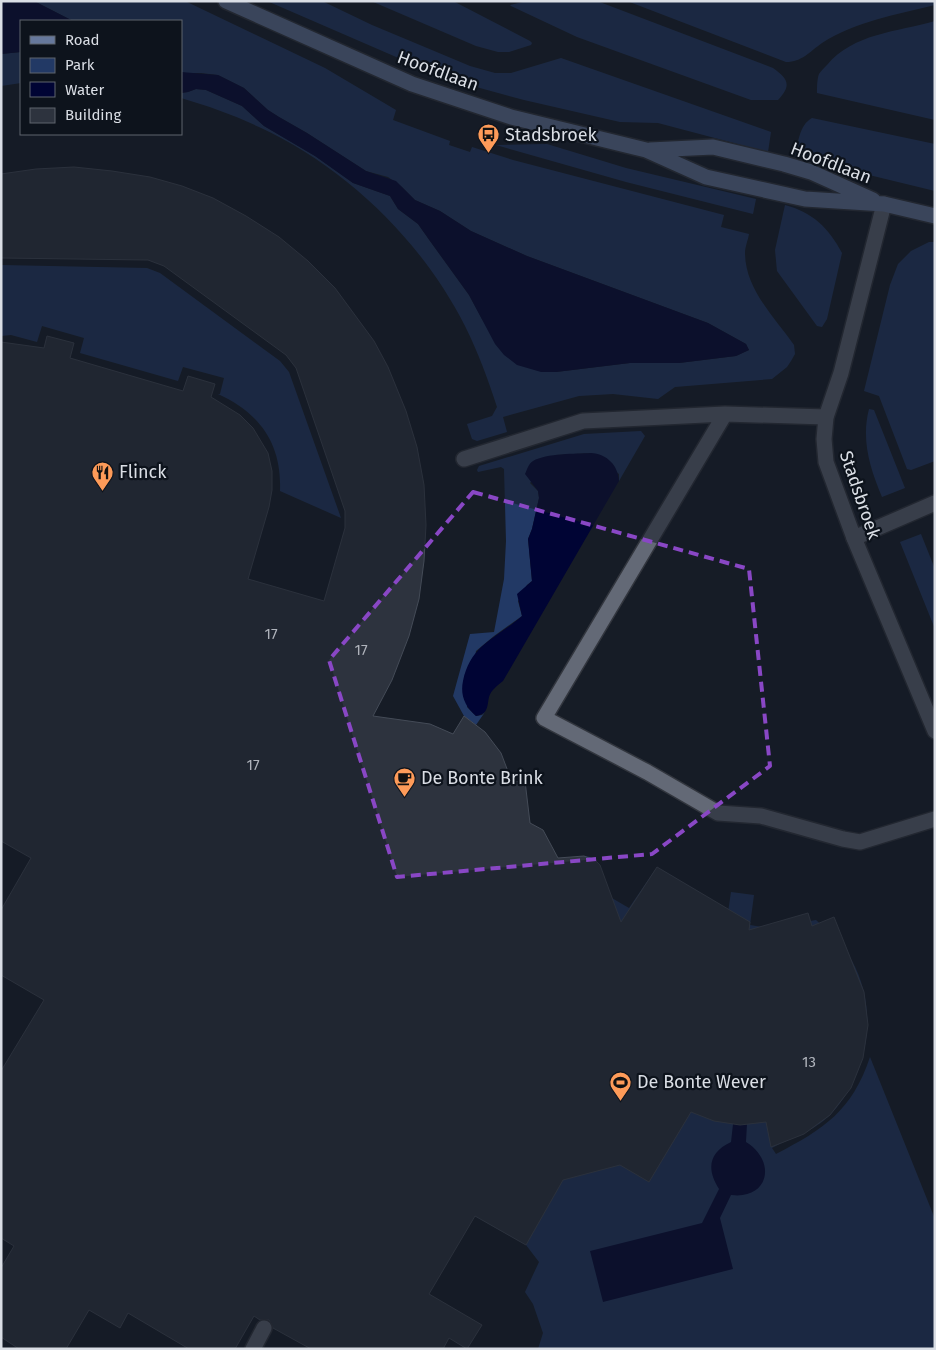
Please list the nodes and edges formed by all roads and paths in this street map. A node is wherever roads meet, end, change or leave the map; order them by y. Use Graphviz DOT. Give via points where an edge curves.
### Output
graph roads {
  1 [pos="226,1"];
  2 [pos="646,150"];
  3 [pos="884,204"];
  4 [pos="935,216"];
  5 [pos="725,414"];
  6 [pos="826,417"];
  7 [pos="464,459"];
  8 [pos="935,503"];
  9 [pos="854,538"];
  10 [pos="935,731"];
  11 [pos="935,819"];
  12 [pos="264,1328"];
  13 [pos="252,1349"];
  1 -- 2 [label="street, Hoofdlaan" via="412,84 511,117"];
  2 -- 3 [label="street, Hoofdlaan" via="706,177 805,199"];
  2 -- 3 [label="street, Hoofdlaan" via="712,147 811,172"];
  3 -- 4 [label="street, Hoofdlaan"];
  3 -- 6 [label="street, Stadsbroek" via="841,373"];
  5 -- 6 [label="street"];
  5 -- 7 [label="street" via="583,421"];
  5 -- 11 [label="street" via="544,718 718,813 761,816 860,842"];
  6 -- 9 [label="street, Stadsbroek" via="826,462"];
  8 -- 9 [label="street"];
  9 -- 10 [label="street, Stadsbroek"];
  12 -- 13 [label="street"];
}
